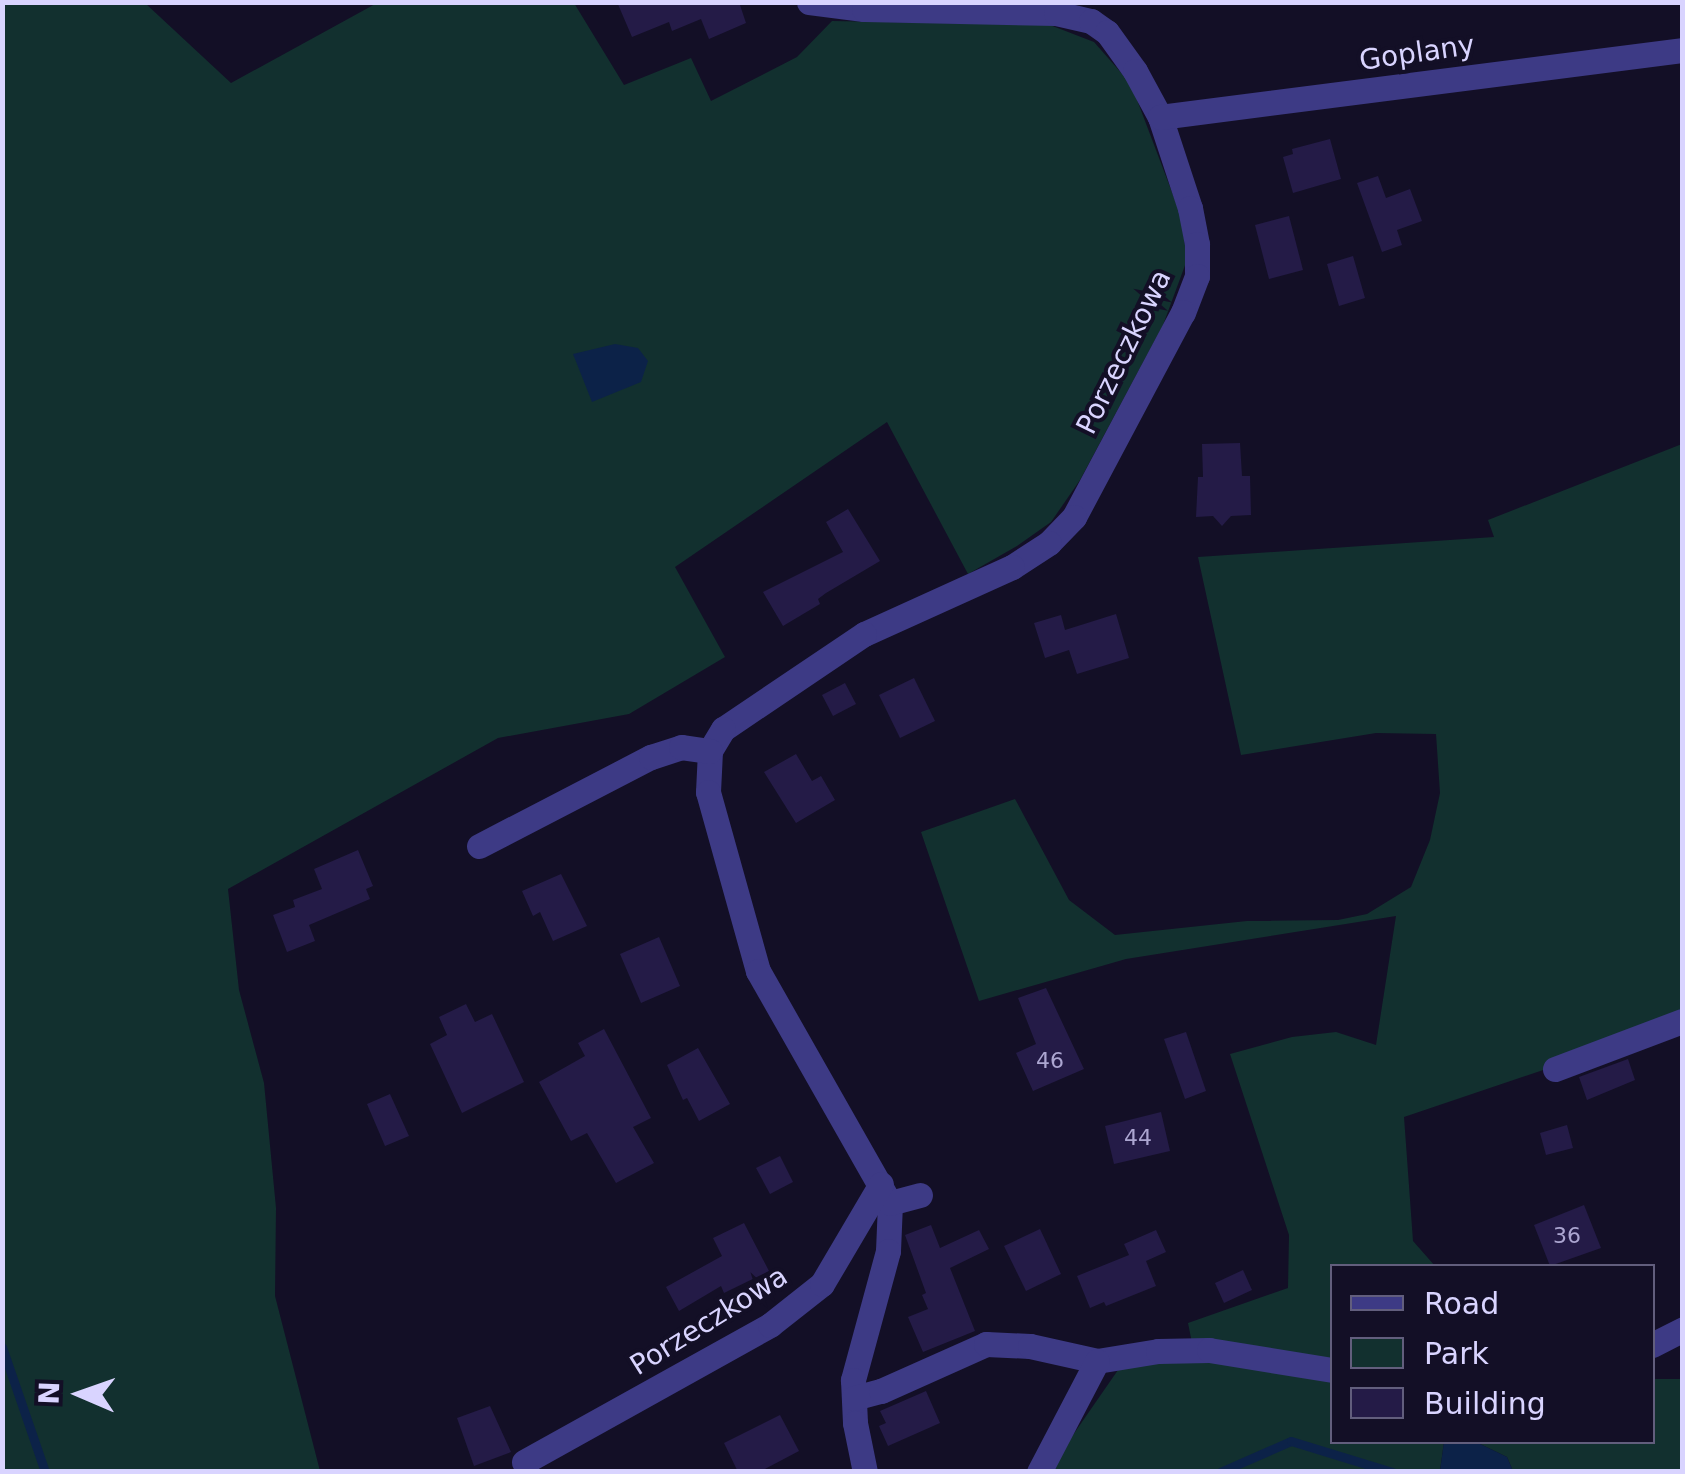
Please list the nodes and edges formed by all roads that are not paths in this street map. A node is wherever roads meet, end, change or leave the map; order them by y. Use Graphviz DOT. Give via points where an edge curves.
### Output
graph roads {
  1 [pos="808,2"];
  2 [pos="1682,50"];
  3 [pos="1160,117"];
  4 [pos="710,751"];
  5 [pos="479,846"];
  6 [pos="1682,1020"];
  7 [pos="1555,1069"];
  8 [pos="886,1194"];
  9 [pos="920,1195"];
  10 [pos="1682,1330"];
  11 [pos="1655,1344"];
  12 [pos="1097,1361"];
  13 [pos="1330,1370"];
  14 [pos="854,1398"];
  15 [pos="524,1462"];
  16 [pos="865,1472"];
  17 [pos="1039,1472"];
  1 -- 3 [label="street, Porzeczkowa" via="1056,13 1092,21 1135,71"];
  2 -- 3 [label="street, Goplany"];
  3 -- 4 [label="street, Porzeczkowa" via="1190,208 1197,276 1074,517 1012,567 864,634 786,682 722,729"];
  4 -- 5 [label="street" via="681,748 651,757"];
  4 -- 8 [label="street" via="708,792 758,971"];
  6 -- 7 [label="street"];
  8 -- 9 [label="street"];
  8 -- 14 [label="street" via="888,1251 853,1380"];
  8 -- 15 [label="street, Porzeczkowa" via="822,1284 783,1314"];
  10 -- 11 [label="street"];
  12 -- 13 [label="street" via="1208,1350"];
  12 -- 14 [label="street" via="986,1344"];
  12 -- 17 [label="street"];
  14 -- 16 [label="street"];
}
